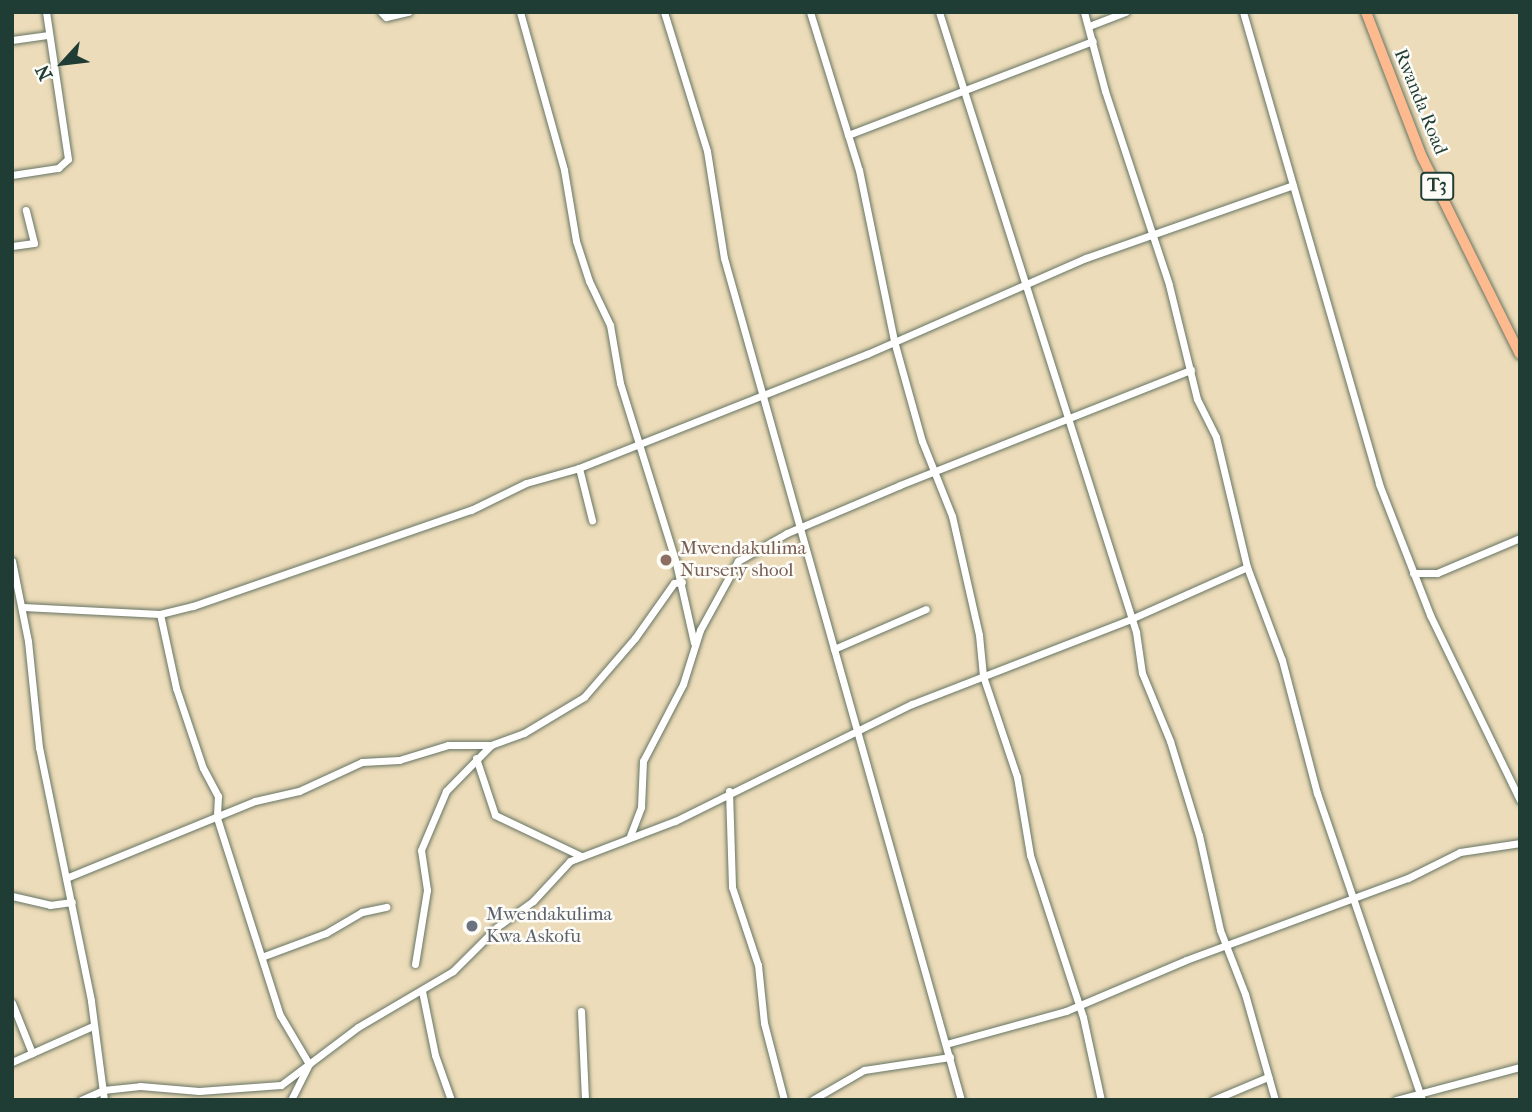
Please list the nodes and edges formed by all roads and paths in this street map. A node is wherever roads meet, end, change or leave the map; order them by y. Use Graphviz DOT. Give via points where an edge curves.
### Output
graph roads {
  1 [pos="46,12"];
  2 [pos="381,12"];
  3 [pos="408,12"];
  4 [pos="520,12"];
  5 [pos="664,12"];
  6 [pos="810,12"];
  7 [pos="939,12"];
  8 [pos="1084,12"];
  9 [pos="1125,12"];
  10 [pos="1243,12"];
  11 [pos="1366,12"];
  12 [pos="1089,26"];
  13 [pos="48,36"];
  14 [pos="12,40"];
  15 [pos="1093,41"];
  16 [pos="964,91"];
  17 [pos="848,135"];
  18 [pos="12,175"];
  19 [pos="1293,185"];
  20 [pos="26,210"];
  21 [pos="1151,236"];
  22 [pos="12,246"];
  23 [pos="1025,283"];
  24 [pos="894,341"];
  25 [pos="1520,355"];
  26 [pos="1191,370"];
  27 [pos="763,394"];
  28 [pos="1069,419"];
  29 [pos="637,444"];
  30 [pos="579,468"];
  31 [pos="934,473"];
  32 [pos="592,520"];
  33 [pos="800,527"];
  34 [pos="1520,538"];
  35 [pos="12,561"];
  36 [pos="1247,567"];
  37 [pos="1413,573"];
  38 [pos="682,582"];
  39 [pos="23,607"];
  40 [pos="926,609"];
  41 [pos="160,614"];
  42 [pos="1131,619"];
  43 [pos="694,647"];
  44 [pos="834,649"];
  45 [pos="983,676"];
  46 [pos="859,730"];
  47 [pos="491,745"];
  48 [pos="476,758"];
  49 [pos="1517,788"];
  50 [pos="729,791"];
  51 [pos="1520,800"];
  52 [pos="217,818"];
  53 [pos="630,836"];
  54 [pos="1520,843"];
  55 [pos="582,856"];
  56 [pos="66,878"];
  57 [pos="12,896"];
  58 [pos="1353,899"];
  59 [pos="72,902"];
  60 [pos="386,907"];
  61 [pos="1227,947"];
  62 [pos="264,956"];
  63 [pos="415,964"];
  64 [pos="422,991"];
  65 [pos="12,1003"];
  66 [pos="1079,1006"];
  67 [pos="581,1011"];
  68 [pos="93,1026"];
  69 [pos="946,1044"];
  70 [pos="32,1053"];
  71 [pos="950,1057"];
  72 [pos="12,1062"];
  73 [pos="309,1064"];
  74 [pos="1520,1067"];
  75 [pos="1268,1077"];
  76 [pos="103,1090"];
  77 [pos="1421,1096"];
  78 [pos="81,1100"];
  79 [pos="104,1100"];
  80 [pos="290,1100"];
  81 [pos="451,1100"];
  82 [pos="585,1100"];
  83 [pos="784,1100"];
  84 [pos="811,1100"];
  85 [pos="961,1100"];
  86 [pos="1101,1100"];
  87 [pos="1213,1100"];
  88 [pos="1275,1100"];
  89 [pos="1396,1100"];
  1 -- 13 [label="street"];
  2 -- 3 [label="street" via="386,18"];
  4 -- 29 [label="street" via="564,170 576,241 610,325"];
  5 -- 27 [label="street" via="708,151 715,219"];
  6 -- 17 [label="street"];
  7 -- 16 [label="street"];
  8 -- 12 [label="street"];
  9 -- 12 [label="street"];
  10 -- 19 [label="street"];
  11 -- 25 [label="highway, Rwanda Road / T3" via="1422,157"];
  12 -- 15 [label="street"];
  13 -- 14 [label="street"];
  13 -- 18 [label="street" via="68,159 58,168"];
  15 -- 16 [label="street"];
  15 -- 21 [label="street"];
  16 -- 17 [label="street"];
  16 -- 23 [label="street"];
  17 -- 24 [label="street"];
  19 -- 21 [label="street"];
  19 -- 37 [label="street" via="1379,484"];
  20 -- 22 [label="street" via="34,243"];
  21 -- 23 [label="street"];
  21 -- 26 [label="street"];
  23 -- 24 [label="street"];
  23 -- 28 [label="street"];
  24 -- 27 [label="street"];
  24 -- 31 [label="street"];
  26 -- 28 [label="street"];
  26 -- 36 [label="street" via="1202,412 1216,437"];
  27 -- 29 [label="street"];
  27 -- 33 [label="street"];
  28 -- 31 [label="street"];
  28 -- 42 [label="street"];
  29 -- 30 [label="street"];
  29 -- 38 [label="street"];
  30 -- 32 [label="street"];
  30 -- 41 [label="street" via="526,483 471,510"];
  31 -- 33 [label="street"];
  31 -- 45 [label="street" via="953,521"];
  33 -- 43 [label="street" via="738,561"];
  33 -- 44 [label="street"];
  34 -- 37 [label="street" via="1437,573"];
  35 -- 39 [label="street"];
  36 -- 42 [label="street"];
  36 -- 58 [label="street" via="1282,660 1317,793"];
  37 -- 49 [label="street"];
  38 -- 43 [label="street"];
  38 -- 47 [label="street" via="674,583 584,697 524,733"];
  39 -- 41 [label="street"];
  39 -- 56 [label="street" via="39,747"];
  40 -- 44 [label="street"];
  41 -- 52 [label="street" via="192,740 218,796"];
  42 -- 45 [label="street"];
  42 -- 61 [label="street" via="1139,640 1142,673 1170,741"];
  43 -- 53 [label="street" via="683,684 643,761 641,807"];
  44 -- 46 [label="street"];
  45 -- 46 [label="street"];
  45 -- 66 [label="street" via="1017,777 1030,855"];
  46 -- 50 [label="street"];
  46 -- 69 [label="street"];
  47 -- 48 [label="street"];
  47 -- 52 [label="street" via="448,745 399,760 362,762 299,791 255,801"];
  48 -- 55 [label="street" via="491,809 500,819"];
  48 -- 63 [label="street" via="446,791 423,842 427,890"];
  49 -- 51 [label="street"];
  50 -- 53 [label="street" via="675,821"];
  50 -- 83 [label="street" via="732,887 758,965 764,1023"];
  52 -- 56 [label="street"];
  52 -- 62 [label="street"];
  53 -- 55 [label="street"];
  54 -- 58 [label="street" via="1460,852"];
  55 -- 64 [label="street" via="563,865 533,901 497,927 453,971"];
  56 -- 59 [label="street"];
  57 -- 59 [label="street" via="50,905"];
  58 -- 61 [label="street"];
  58 -- 77 [label="street"];
  59 -- 68 [label="street"];
  60 -- 62 [label="street" via="362,912 326,933"];
  61 -- 66 [label="street"];
  61 -- 75 [label="street"];
  62 -- 73 [label="street" via="282,1022"];
  64 -- 73 [label="street" via="358,1027"];
  64 -- 81 [label="street" via="435,1055"];
  65 -- 70 [label="street"];
  66 -- 69 [label="street"];
  66 -- 86 [label="street"];
  67 -- 82 [label="street"];
  68 -- 70 [label="street"];
  68 -- 76 [label="street"];
  69 -- 71 [label="street"];
  70 -- 72 [label="street"];
  71 -- 84 [label="street" via="864,1070"];
  71 -- 85 [label="street"];
  73 -- 76 [label="street" via="273,1087"];
  73 -- 80 [label="street"];
  74 -- 77 [label="street"];
  75 -- 87 [label="street"];
  75 -- 88 [label="street"];
  76 -- 78 [label="street"];
  76 -- 79 [label="street"];
  77 -- 89 [label="street"];
}
